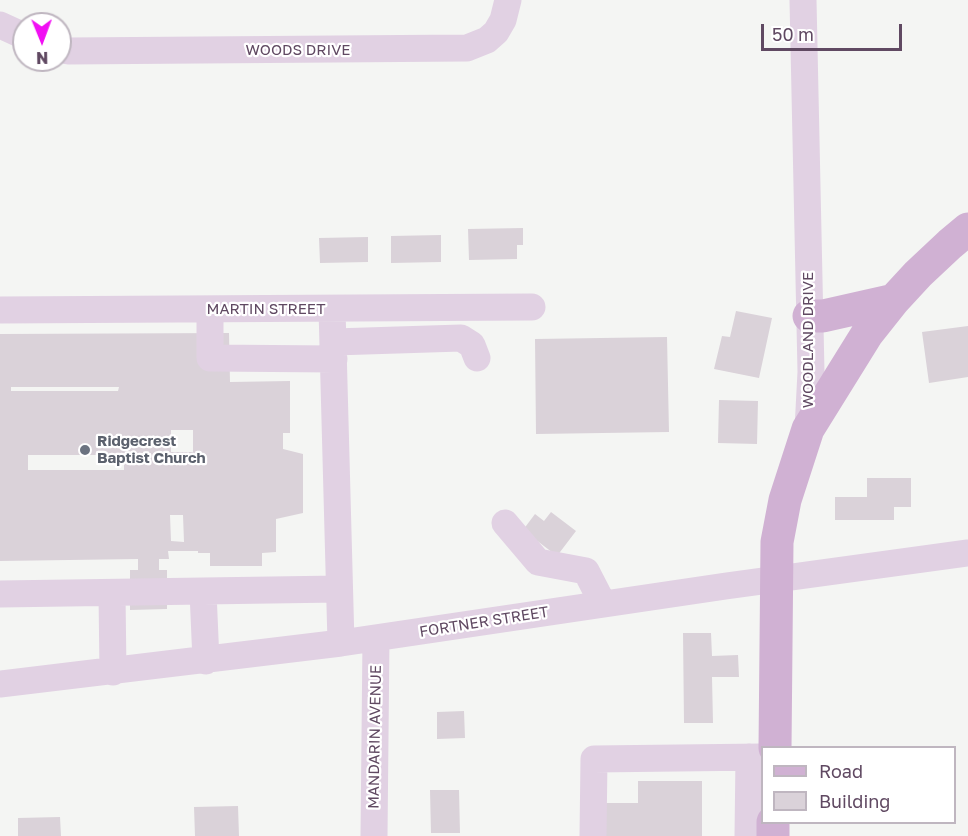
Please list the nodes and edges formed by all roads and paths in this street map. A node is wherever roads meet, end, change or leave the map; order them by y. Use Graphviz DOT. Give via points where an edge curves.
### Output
graph roads {
  1 [pos="508,0"];
  2 [pos="803,0"];
  3 [pos="72,51"];
  4 [pos="968,229"];
  5 [pos="894,300"];
  6 [pos="532,307"];
  7 [pos="210,309"];
  8 [pos="332,309"];
  9 [pos="0,310"];
  10 [pos="809,316"];
  11 [pos="334,350"];
  12 [pos="477,358"];
  13 [pos="808,429"];
  14 [pos="505,523"];
  15 [pos="968,553"];
  16 [pos="777,579"];
  17 [pos="339,589"];
  18 [pos="203,592"];
  19 [pos="0,594"];
  20 [pos="112,594"];
  21 [pos="603,604"];
  22 [pos="376,638"];
  23 [pos="341,643"];
  24 [pos="206,661"];
  25 [pos="113,672"];
  26 [pos="0,684"];
  27 [pos="763,746"];
  28 [pos="761,754"];
  29 [pos="761,760"];
  30 [pos="374,836"];
  31 [pos="593,836"];
  32 [pos="748,836"];
  1 -- 3 [label="street, WOODS DRIVE" via="496,32 467,48"];
  2 -- 10 [label="street, WOODLAND DRIVE"];
  4 -- 5 [label="main road"];
  5 -- 10 [label="main road"];
  5 -- 13 [label="main road" via="867,334"];
  6 -- 8 [label="street, MARTIN STREET"];
  7 -- 8 [label="street, MARTIN STREET"];
  7 -- 9 [label="street, MARTIN STREET"];
  7 -- 11 [label="street" via="210,358"];
  8 -- 11 [label="street"];
  10 -- 13 [label="street, WOODLAND DRIVE"];
  11 -- 12 [label="street" via="461,339 472,345"];
  11 -- 17 [label="street"];
  13 -- 16 [label="main road, WOODLAND DRIVE" via="785,500 777,542"];
  14 -- 21 [label="street" via="538,562 586,571"];
  15 -- 16 [label="street, FORTNER STREET"];
  16 -- 21 [label="street, FORTNER STREET"];
  16 -- 27 [label="main road, WOODLAND DRIVE"];
  17 -- 18 [label="street"];
  17 -- 23 [label="street"];
  18 -- 20 [label="street"];
  18 -- 24 [label="street"];
  19 -- 20 [label="street"];
  20 -- 25 [label="street"];
  21 -- 22 [label="street, FORTNER STREET"];
  22 -- 23 [label="street, FORTNER STREET"];
  22 -- 30 [label="street, MANDARIN AVENUE"];
  23 -- 24 [label="street, FORTNER STREET"];
  24 -- 25 [label="street, FORTNER STREET"];
  25 -- 26 [label="street, FORTNER STREET"];
  28 -- 31 [label="street" via="594,759"];
  29 -- 32 [label="street"];
}
